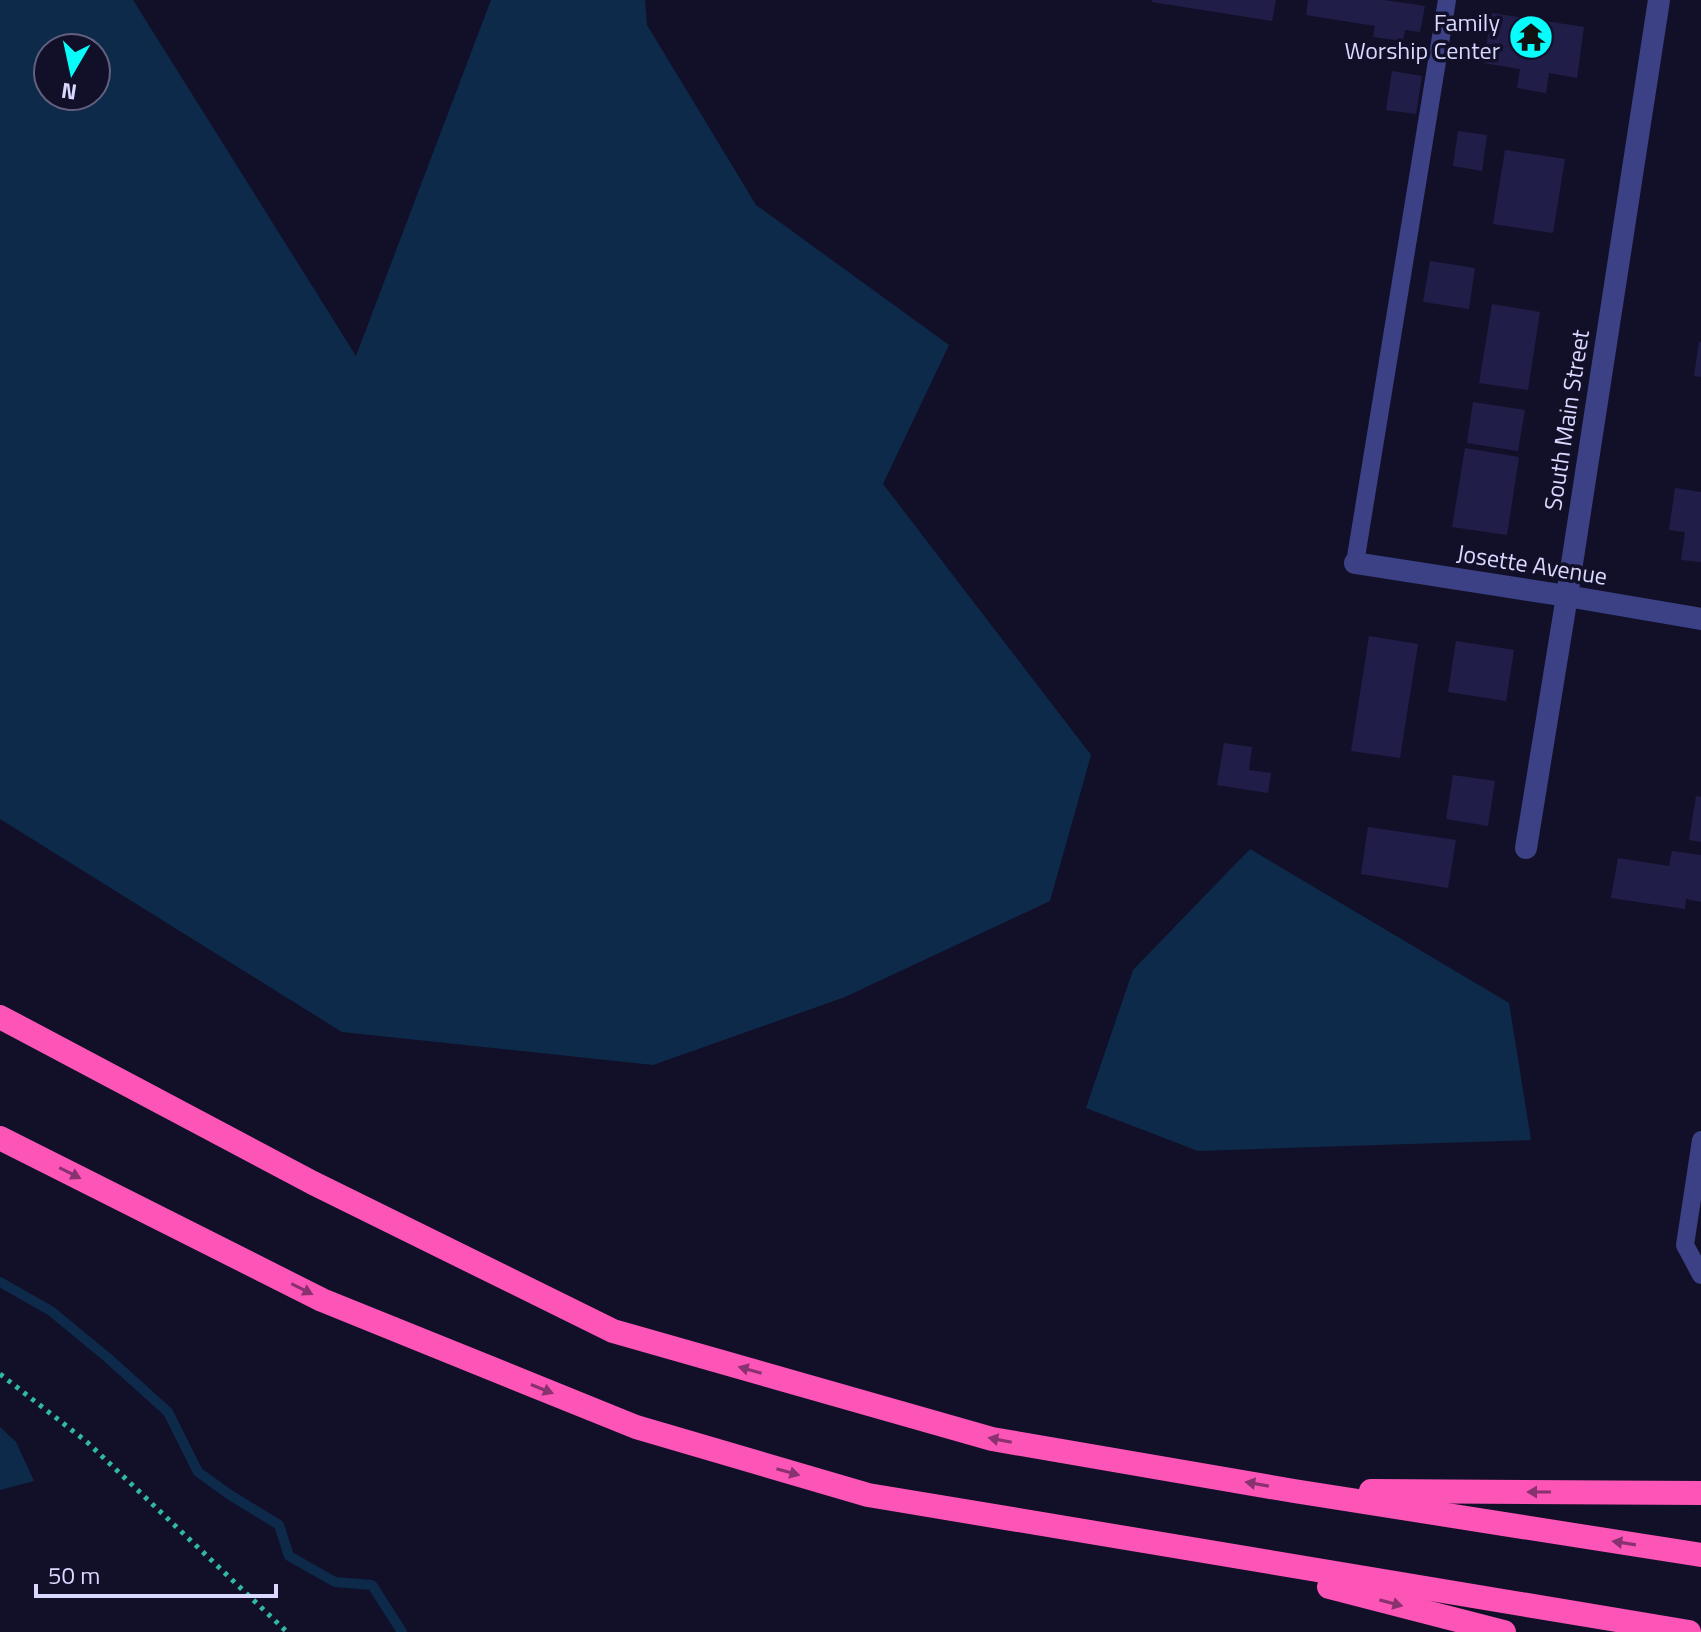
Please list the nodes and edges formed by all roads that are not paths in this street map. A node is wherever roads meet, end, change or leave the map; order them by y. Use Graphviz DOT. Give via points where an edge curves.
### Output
graph roads {
  1 [pos="1447,0"];
  2 [pos="1659,0"];
  3 [pos="1355,563"];
  4 [pos="1567,596"];
  5 [pos="1701,619"];
  6 [pos="1526,848"];
  7 [pos="0,1017"];
  8 [pos="0,1138"];
  9 [pos="1701,1140"];
  10 [pos="1701,1275"];
  11 [pos="1294,1491"];
  12 [pos="1701,1493"];
  13 [pos="1180,1548"];
  14 [pos="1701,1555"];
  15 [pos="1504,1632"];
  16 [pos="1689,1632"];
  1 -- 3 [label="lane"];
  2 -- 4 [label="street, South Main Street"];
  3 -- 4 [label="street, Josette Avenue"];
  4 -- 5 [label="street, Josette Avenue"];
  4 -- 6 [label="street, South Main Street"];
  11 -- 7 [label="highway, one-way" via="992,1439 613,1331 313,1183"];
  8 -- 13 [label="highway, one-way" via="322,1300 636,1427 868,1495"];
  9 -- 10 [label="lane" via="1685,1245"];
  12 -- 11 [label="highway, one-way"];
  14 -- 11 [label="highway, one-way"];
  13 -- 15 [label="highway, one-way"];
  13 -- 16 [label="highway"];
}
